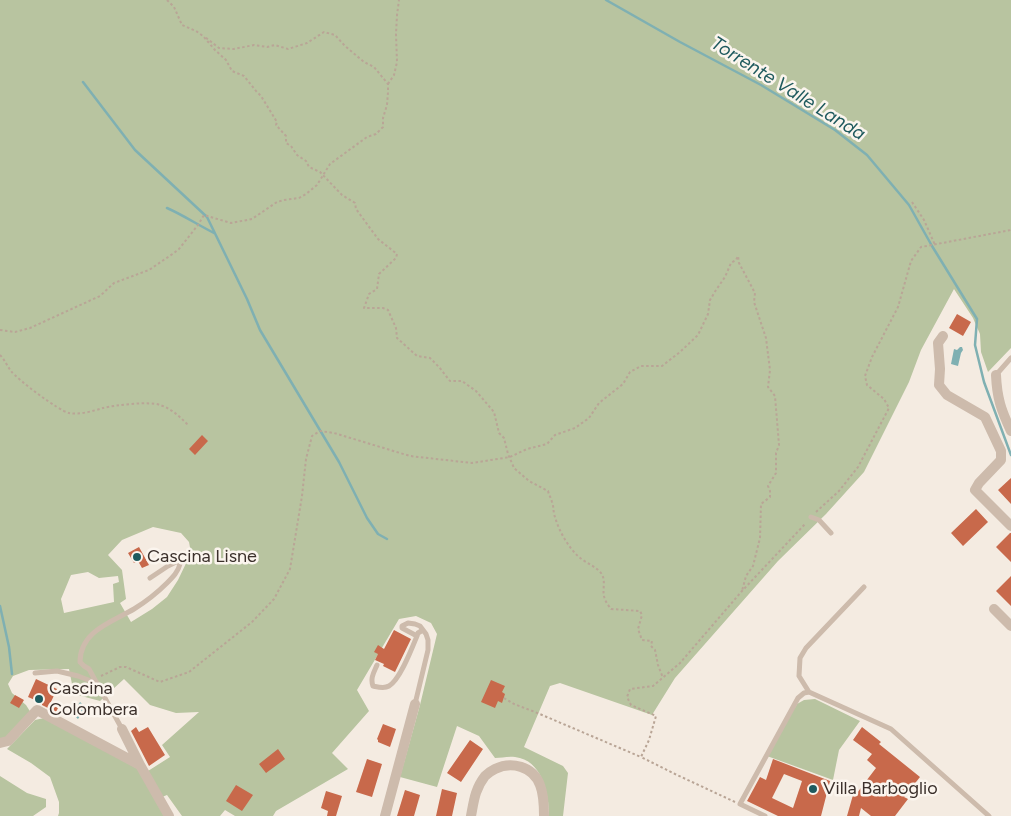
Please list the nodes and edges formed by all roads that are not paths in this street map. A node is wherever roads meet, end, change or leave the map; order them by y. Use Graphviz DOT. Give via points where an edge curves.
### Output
graph roads {
  1 [pos="943,336"];
  2 [pos="1011,358"];
  3 [pos="996,375"];
  4 [pos="1011,431"];
  5 [pos="811,517"];
  6 [pos="1011,526"];
  7 [pos="831,532"];
  8 [pos="150,578"];
  9 [pos="864,587"];
  10 [pos="994,609"];
  11 [pos="1011,626"];
  12 [pos="423,630"];
  13 [pos="417,636"];
  14 [pos="377,665"];
  15 [pos="35,673"];
  16 [pos="96,682"];
  17 [pos="809,692"];
  18 [pos="416,704"];
  19 [pos="122,729"];
  20 [pos="0,744"];
  21 [pos="140,765"];
  22 [pos="161,802"];
  23 [pos="169,816"];
  24 [pos="177,816"];
  25 [pos="385,816"];
  26 [pos="471,816"];
  27 [pos="544,816"];
  28 [pos="765,816"];
  29 [pos="989,816"];
  1 -- 6 [label="street" via="938,343 939,385 947,395 985,417 1000,451 1001,460 975,490"];
  2 -- 3 [label="lane"];
  3 -- 4 [label="street" via="1002,413"];
  5 -- 7 [label="lane"];
  8 -- 16 [label="lane" via="168,566 180,564 178,571 156,595 92,634 84,644 80,662 89,669"];
  9 -- 17 [label="lane" via="800,658 800,676"];
  10 -- 11 [label="street"];
  12 -- 13 [label="lane"];
  12 -- 13 [label="lane" via="415,624 402,626"];
  12 -- 18 [label="lane" via="428,650"];
  13 -- 14 [label="lane" via="396,680 389,686 373,686 372,676"];
  15 -- 16 [label="lane" via="56,671"];
  16 -- 19 [label="lane"];
  17 -- 28 [label="lane" via="798,698 740,804"];
  17 -- 29 [label="lane" via="891,729"];
  18 -- 25 [label="street"];
  19 -- 21 [label="street"];
  20 -- 21 [label="street" via="8,741 37,710"];
  21 -- 22 [label="street"];
  22 -- 23 [label="street"];
  22 -- 24 [label="street"];
  26 -- 27 [label="street" via="477,789 487,774 504,765 519,766 532,773 540,784"];
}
